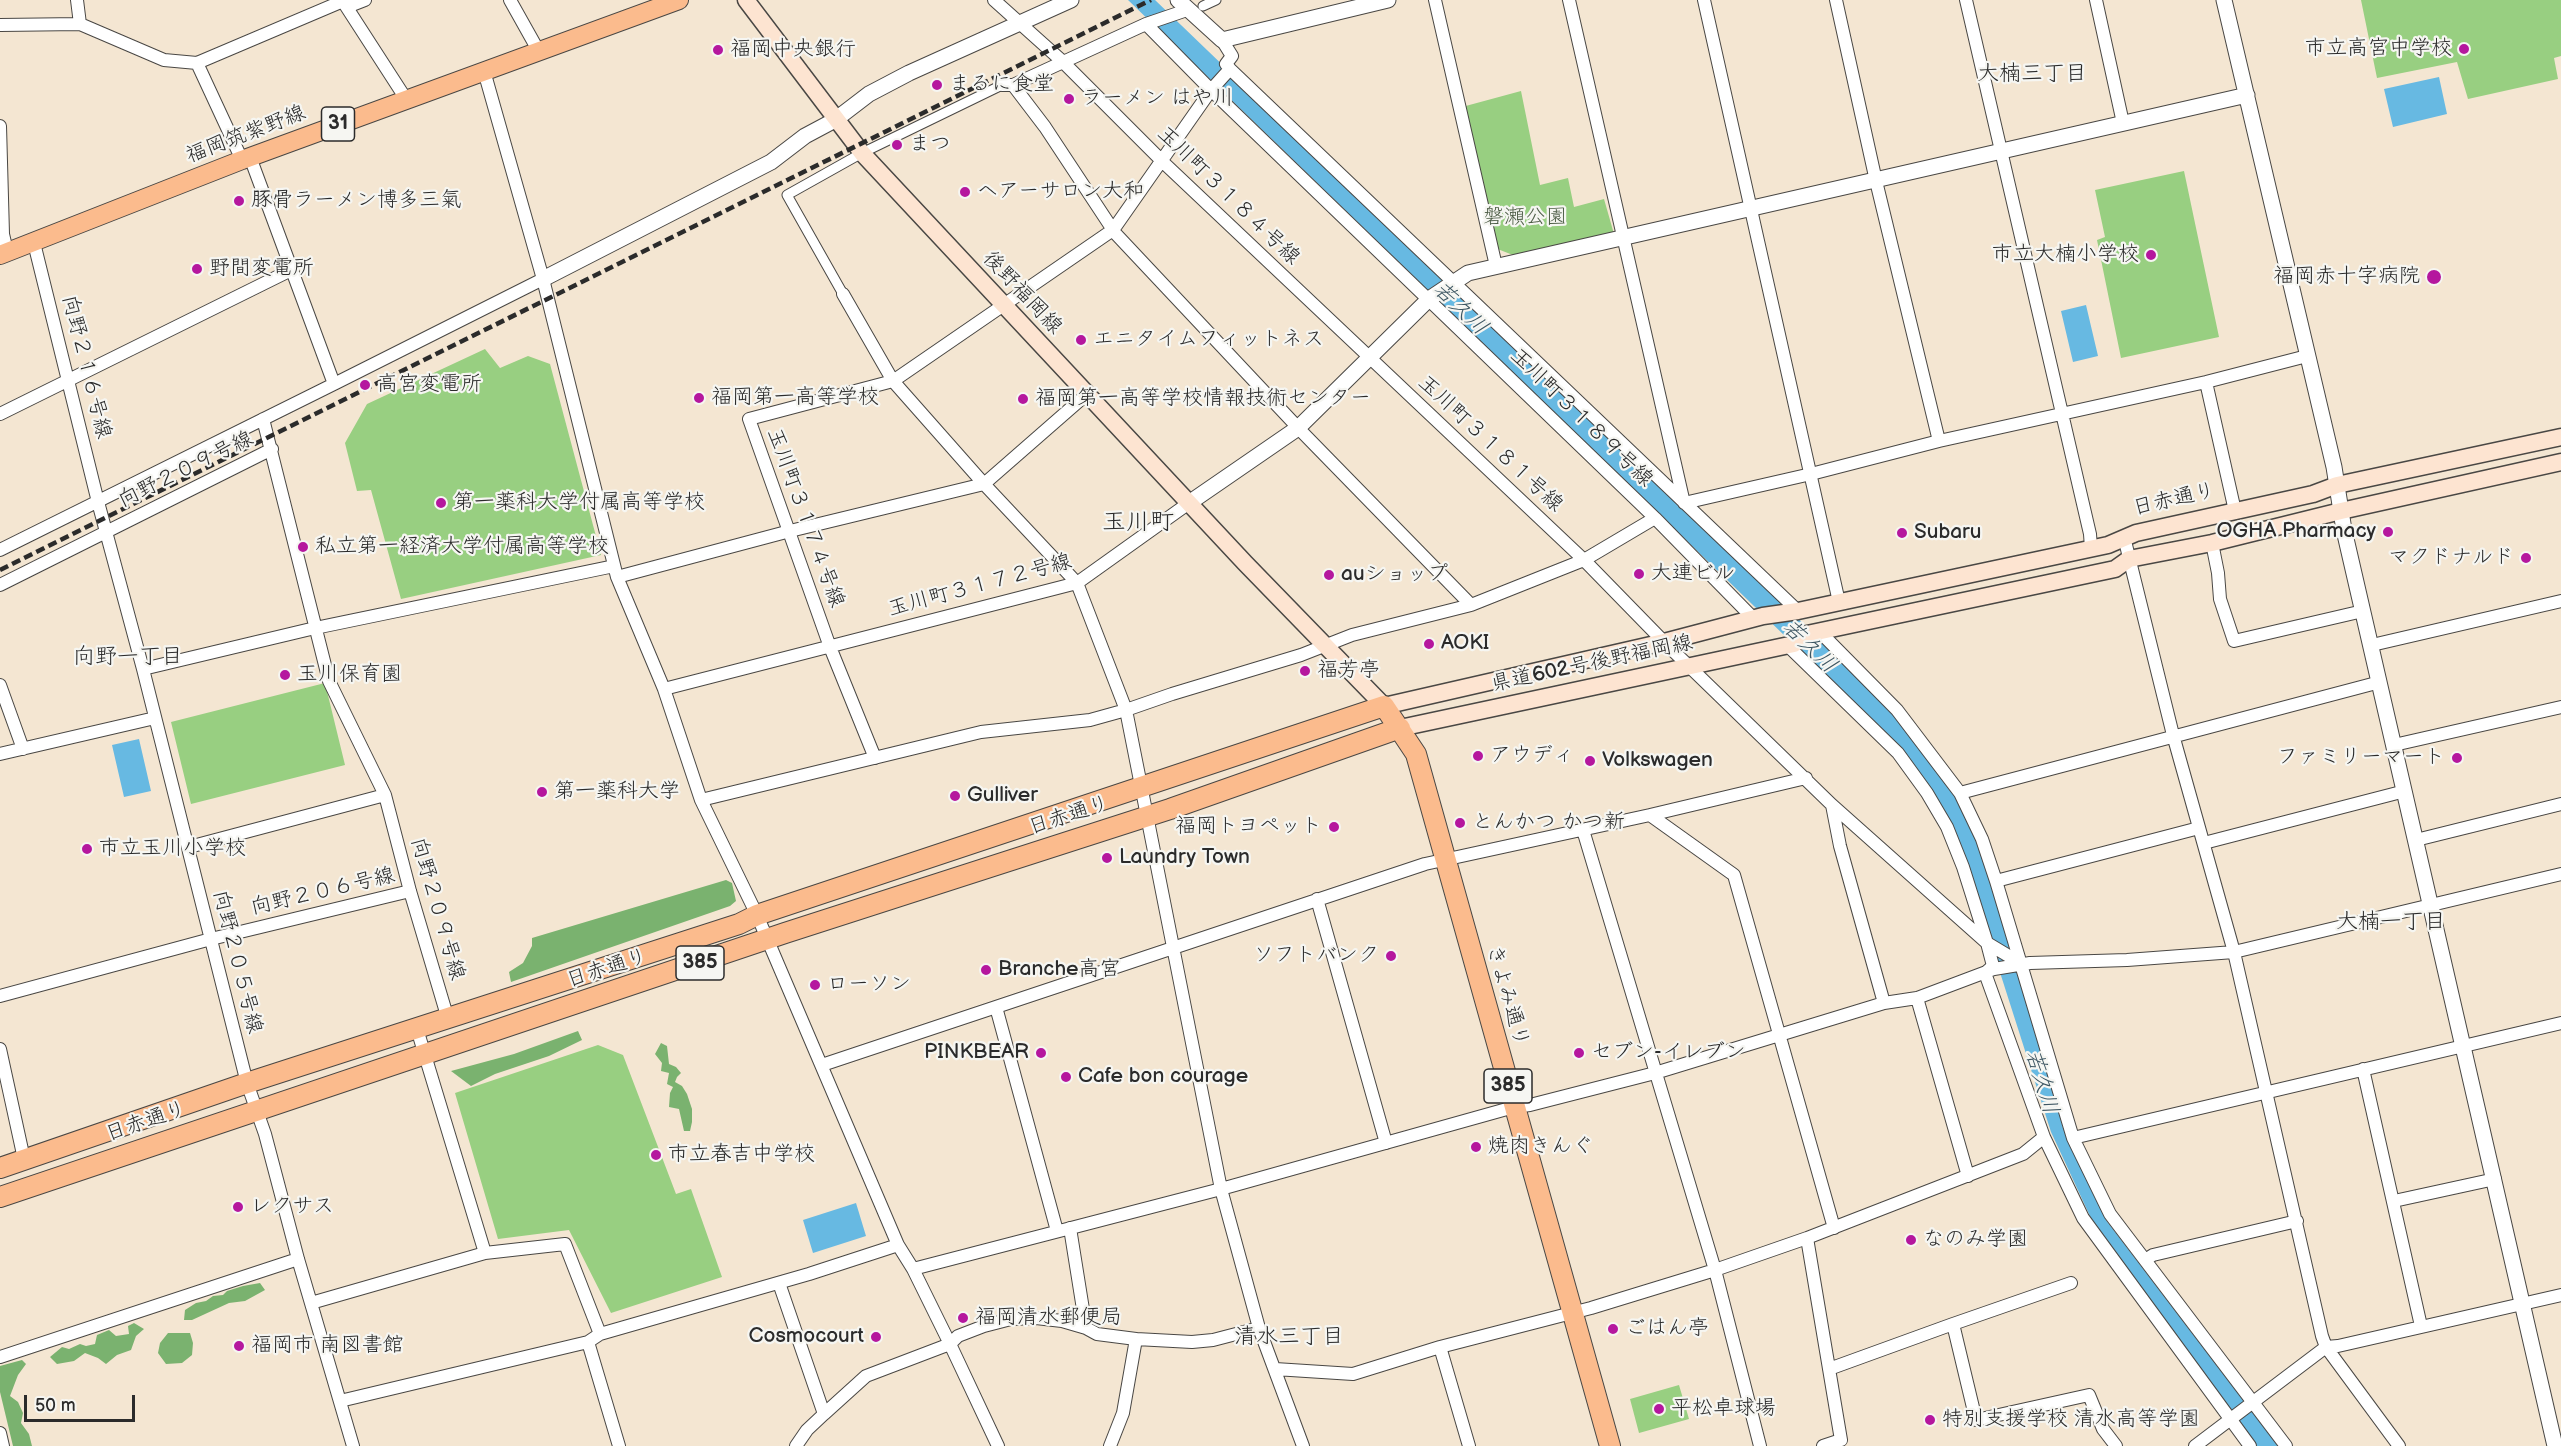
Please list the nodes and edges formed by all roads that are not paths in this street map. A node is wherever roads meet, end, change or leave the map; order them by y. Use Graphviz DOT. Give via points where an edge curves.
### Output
graph roads {
  1 [pos="77,0"];
  2 [pos="365,0"];
  3 [pos="510,0"];
  4 [pos="679,0"];
  5 [pos="746,0"];
  6 [pos="994,0"];
  7 [pos="1071,0"];
  8 [pos="1216,0"];
  9 [pos="1388,0"];
  10 [pos="1435,0"];
  11 [pos="1569,0"];
  12 [pos="1704,0"];
  13 [pos="1836,0"];
  14 [pos="1966,0"];
  15 [pos="2096,0"];
  16 [pos="2224,0"];
  17 [pos="344,3"];
  18 [pos="1185,7"];
  19 [pos="80,24"];
  20 [pos="1020,24"];
  21 [pos="1146,24"];
  22 [pos="0,25"];
  23 [pos="1222,40"];
  24 [pos="538,50"];
  25 [pos="1062,61"];
  26 [pos="197,63"];
  27 [pos="1230,69"];
  28 [pos="484,71"];
  29 [pos="1008,85"];
  30 [pos="1211,90"];
  31 [pos="2247,95"];
  32 [pos="406,99"];
  33 [pos="835,120"];
  34 [pos="2124,123"];
  35 [pos="0,126"];
  36 [pos="862,153"];
  37 [pos="2001,153"];
  38 [pos="246,159"];
  39 [pos="1162,160"];
  40 [pos="1,177"];
  41 [pos="1876,181"];
  42 [pos="1750,210"];
  43 [pos="1113,230"];
  44 [pos="1624,239"];
  45 [pos="34,243"];
  46 [pos="3,253"];
  47 [pos="1496,266"];
  48 [pos="291,270"];
  49 [pos="543,279"];
  50 [pos="1451,283"];
  51 [pos="843,294"];
  52 [pos="1429,299"];
  53 [pos="1003,305"];
  54 [pos="2307,356"];
  55 [pos="1369,357"];
  56 [pos="70,380"];
  57 [pos="893,381"];
  58 [pos="2206,382"];
  59 [pos="334,384"];
  60 [pos="1086,394"];
  61 [pos="0,414"];
  62 [pos="2062,414"];
  63 [pos="263,419"];
  64 [pos="1298,428"];
  65 [pos="2561,437"];
  66 [pos="1939,441"];
  67 [pos="272,449"];
  68 [pos="2561,462"];
  69 [pos="1811,474"];
  70 [pos="984,484"];
  71 [pos="2337,485"];
  72 [pos="98,502"];
  73 [pos="1189,502"];
  74 [pos="1684,503"];
  75 [pos="2235,511"];
  76 [pos="2341,511"];
  77 [pos="1655,518"];
  78 [pos="106,530"];
  79 [pos="790,531"];
  80 [pos="2124,537"];
  81 [pos="2212,543"];
  82 [pos="2091,548"];
  83 [pos="0,550"];
  84 [pos="2129,559"];
  85 [pos="1584,560"];
  86 [pos="616,571"];
  87 [pos="1077,583"];
  88 [pos="0,585"];
  89 [pos="2561,600"];
  90 [pos="1839,602"];
  91 [pos="1471,605"];
  92 [pos="1798,611"];
  93 [pos="2363,611"];
  94 [pos="1758,617"];
  95 [pos="315,628"];
  96 [pos="1814,633"];
  97 [pos="1665,642"];
  98 [pos="1790,645"];
  99 [pos="2372,645"];
  100 [pos="830,647"];
  101 [pos="1324,647"];
  102 [pos="1690,666"];
  103 [pos="143,669"];
  104 [pos="2380,682"];
  105 [pos="0,685"];
  106 [pos="664,689"];
  107 [pos="1384,705"];
  108 [pos="2561,707"];
  109 [pos="1126,710"];
  110 [pos="155,718"];
  111 [pos="1400,728"];
  112 [pos="2173,735"];
  113 [pos="2394,745"];
  114 [pos="23,749"];
  115 [pos="0,754"];
  116 [pos="875,758"];
  117 [pos="1806,778"];
  118 [pos="1141,786"];
  119 [pos="2405,791"];
  120 [pos="1960,793"];
  121 [pos="385,795"];
  122 [pos="701,800"];
  123 [pos="2561,804"];
  124 [pos="1832,805"];
  125 [pos="1650,814"];
  126 [pos="1148,816"];
  127 [pos="2199,828"];
  128 [pos="1583,830"];
  129 [pos="2416,840"];
  130 [pos="2204,843"];
  131 [pos="189,847"];
  132 [pos="1444,861"];
  133 [pos="2561,873"];
  134 [pos="1996,881"];
  135 [pos="410,891"];
  136 [pos="1317,899"];
  137 [pos="2431,905"];
  138 [pos="757,915"];
  139 [pos="211,939"];
  140 [pos="766,941"];
  141 [pos="1988,944"];
  142 [pos="1174,946"];
  143 [pos="2234,952"];
  144 [pos="2020,963"];
  145 [pos="1990,971"];
  146 [pos="0,996"];
  147 [pos="1917,998"];
  148 [pos="1884,1003"];
  149 [pos="996,1007"];
  150 [pos="448,1019"];
  151 [pos="2561,1023"];
  152 [pos="417,1029"];
  153 [pos="1781,1036"];
  154 [pos="2463,1045"];
  155 [pos="0,1049"];
  156 [pos="425,1055"];
  157 [pos="822,1065"];
  158 [pos="2363,1069"];
  159 [pos="1655,1073"];
  160 [pos="248,1083"];
  161 [pos="2267,1091"];
  162 [pos="1514,1107"];
  163 [pos="257,1110"];
  164 [pos="2044,1137"];
  165 [pos="2073,1138"];
  166 [pos="1386,1143"];
  167 [pos="24,1160"];
  168 [pos="0,1168"];
  169 [pos="1968,1176"];
  170 [pos="2495,1179"];
  171 [pos="1221,1189"];
  172 [pos="0,1197"];
  173 [pos="2394,1202"];
  174 [pos="2297,1221"];
  175 [pos="1070,1228"];
  176 [pos="1834,1228"];
  177 [pos="1057,1231"];
  178 [pos="1807,1239"];
  179 [pos="898,1245"];
  180 [pos="485,1253"];
  181 [pos="298,1259"];
  182 [pos="2145,1260"];
  183 [pos="913,1269"];
  184 [pos="1715,1270"];
  185 [pos="779,1283"];
  186 [pos="2071,1283"];
  187 [pos="2561,1295"];
  188 [pos="311,1303"];
  189 [pos="2521,1304"];
  190 [pos="1571,1312"];
  191 [pos="1953,1324"];
  192 [pos="2421,1326"];
  193 [pos="1086,1328"];
  194 [pos="1259,1328"];
  195 [pos="600,1334"];
  196 [pos="1136,1339"];
  197 [pos="588,1342"];
  198 [pos="950,1344"];
  199 [pos="1440,1347"];
  200 [pos="2326,1347"];
  201 [pos="0,1357"];
  202 [pos="1275,1369"];
  203 [pos="1829,1369"];
  204 [pos="340,1401"];
  205 [pos="2253,1402"];
  206 [pos="824,1414"];
  207 [pos="2230,1419"];
  208 [pos="0,1433"];
  209 [pos="3,1446"];
  210 [pos="353,1446"];
  211 [pos="619,1446"];
  212 [pos="796,1446"];
  213 [pos="998,1446"];
  214 [pos="1110,1446"];
  215 [pos="1303,1446"];
  216 [pos="1469,1446"];
  217 [pos="1610,1446"];
  218 [pos="1760,1446"];
  219 [pos="1822,1446"];
  220 [pos="2116,1446"];
  221 [pos="2195,1446"];
  222 [pos="2250,1446"];
  223 [pos="2286,1446"];
  224 [pos="2399,1446"];
  225 [pos="2555,1446"];
  1 -- 19 [label="street"];
  2 -- 17 [label="street"];
  3 -- 24 [label="street"];
  4 -- 24 [label="main road, 福岡筑紫野線 / 31"];
  5 -- 33 [label="main road, 後野福岡線"];
  6 -- 20 [label="street, 玉川町３１８４号線"];
  7 -- 20 [label="street"];
  8 -- 18 [label="street"];
  9 -- 23 [label="street"];
  10 -- 47 [label="street"];
  11 -- 44 [label="street"];
  12 -- 42 [label="street"];
  13 -- 41 [label="street"];
  14 -- 37 [label="street"];
  15 -- 34 [label="street"];
  16 -- 31 [label="street"];
  17 -- 26 [label="street"];
  17 -- 32 [label="street"];
  18 -- 21 [label="street"];
  18 -- 23 [label="street"];
  19 -- 22 [label="street"];
  19 -- 26 [label="street" via="164,60"];
  20 -- 25 [label="street, 玉川町３１８４号線"];
  20 -- 33 [label="street" via="909,73 869,94"];
  21 -- 25 [label="street"];
  21 -- 30 [label="street, 玉川町３１８９号線"];
  23 -- 27 [label="street" via="1232,56 1227,64"];
  24 -- 28 [label="main road, 福岡筑紫野線 / 31"];
  25 -- 29 [label="street"];
  25 -- 39 [label="street, 玉川町３１８４号線"];
  26 -- 38 [label="street"];
  27 -- 30 [label="street"];
  27 -- 50 [label="street, 玉川町３１８９号線"];
  28 -- 32 [label="main road, 福岡筑紫野線 / 31"];
  28 -- 49 [label="street"];
  29 -- 36 [label="street"];
  29 -- 43 [label="street" via="1045,127"];
  30 -- 39 [label="street"];
  30 -- 52 [label="street, 玉川町３１８９号線"];
  31 -- 34 [label="street"];
  31 -- 54 [label="street"];
  32 -- 38 [label="main road, 福岡筑紫野線 / 31"];
  33 -- 36 [label="main road, 後野福岡線"];
  33 -- 49 [label="street" via="805,136 771,162"];
  34 -- 37 [label="street"];
  35 -- 40 [label="street"];
  36 -- 51 [label="street" via="787,195"];
  36 -- 53 [label="main road, 後野福岡線"];
  37 -- 41 [label="street"];
  37 -- 62 [label="street"];
  38 -- 45 [label="main road, 福岡筑紫野線 / 31"];
  38 -- 48 [label="street"];
  39 -- 43 [label="street"];
  39 -- 55 [label="street, 玉川町３１８４号線"];
  40 -- 46 [label="street"];
  41 -- 42 [label="street"];
  41 -- 66 [label="street"];
  42 -- 44 [label="street"];
  42 -- 69 [label="street"];
  43 -- 53 [label="street, 玉川町３１７４号線"];
  43 -- 64 [label="street"];
  44 -- 47 [label="street"];
  44 -- 74 [label="street"];
  45 -- 46 [label="main road, 福岡筑紫野線 / 31"];
  45 -- 56 [label="street, 向野２１６号線"];
  47 -- 50 [label="street" via="1468,273"];
  48 -- 56 [label="street"];
  48 -- 59 [label="street"];
  49 -- 59 [label="street"];
  49 -- 86 [label="street"];
  50 -- 52 [label="street"];
  50 -- 74 [label="street, 玉川町３１８９号線"];
  51 -- 57 [label="street"];
  52 -- 55 [label="street"];
  52 -- 77 [label="street, 玉川町３１８９号線"];
  53 -- 57 [label="street, 玉川町３１７４号線"];
  53 -- 60 [label="main road, 後野福岡線"];
  54 -- 58 [label="street"];
  54 -- 71 [label="street"];
  55 -- 64 [label="street"];
  55 -- 85 [label="street, 玉川町３１８１号線"];
  56 -- 61 [label="street"];
  56 -- 72 [label="street, 向野２１６号線"];
  57 -- 70 [label="street"];
  57 -- 79 [label="street, 玉川町３１７４号線" via="749,419"];
  58 -- 62 [label="street"];
  58 -- 75 [label="street"];
  59 -- 63 [label="street"];
  60 -- 70 [label="street"];
  60 -- 73 [label="main road, 後野福岡線"];
  62 -- 66 [label="street"];
  62 -- 82 [label="street"];
  63 -- 67 [label="street"];
  63 -- 72 [label="street"];
  64 -- 73 [label="street"];
  64 -- 91 [label="street"];
  65 -- 71 [label="main road, 日赤通り"];
  66 -- 69 [label="street"];
  67 -- 78 [label="street, 向野２０９号線"];
  67 -- 95 [label="street, 向野２０９号線"];
  68 -- 76 [label="main road"];
  69 -- 74 [label="street"];
  69 -- 90 [label="street"];
  70 -- 79 [label="street"];
  70 -- 87 [label="street"];
  71 -- 75 [label="main road, 日赤通り"];
  71 -- 76 [label="street"];
  72 -- 78 [label="street, 向野２０５号線"];
  72 -- 83 [label="street"];
  73 -- 87 [label="street, 玉川町３１７２号線"];
  73 -- 101 [label="main road, 後野福岡線"];
  74 -- 92 [label="street, 玉川町３１８９号線"];
  75 -- 80 [label="main road, 日赤通り"];
  76 -- 81 [label="main road"];
  76 -- 93 [label="street"];
  77 -- 85 [label="street"];
  77 -- 94 [label="street, 玉川町３１８９号線"];
  78 -- 88 [label="street, 向野２０９号線"];
  78 -- 103 [label="street, 向野２０５号線"];
  79 -- 86 [label="street"];
  79 -- 100 [label="street, 玉川町３１７４号線"];
  80 -- 82 [label="main road, 日赤通り"];
  80 -- 84 [label="street"];
  81 -- 84 [label="main road"];
  81 -- 93 [label="street" via="2220,599 2234,641"];
  82 -- 90 [label="main road, 日赤通り"];
  84 -- 96 [label="main road" via="2115,569"];
  84 -- 112 [label="street"];
  85 -- 91 [label="street"];
  85 -- 97 [label="street, 玉川町３１８１号線"];
  86 -- 95 [label="street"];
  86 -- 106 [label="street"];
  87 -- 100 [label="street, 玉川町３１７２号線"];
  87 -- 109 [label="street"];
  89 -- 99 [label="street"];
  90 -- 92 [label="main road, 日赤通り"];
  91 -- 101 [label="street" via="1352,635"];
  92 -- 94 [label="main road, 県道602号後野福岡線"];
  93 -- 99 [label="street"];
  94 -- 97 [label="main road, 県道602号後野福岡線"];
  95 -- 103 [label="street"];
  95 -- 121 [label="street, 向野２０９号線" via="329,681"];
  96 -- 98 [label="main road"];
  96 -- 120 [label="street" via="1897,710"];
  97 -- 102 [label="street, 玉川町３１８１号線"];
  97 -- 107 [label="main road, 県道602号後野福岡線"];
  98 -- 102 [label="main road, 県道602号後野福岡線"];
  98 -- 141 [label="street" via="1898,753 1927,793 1955,845"];
  99 -- 104 [label="street"];
  100 -- 106 [label="street, 玉川町３１７２号線"];
  100 -- 116 [label="street, 玉川町３１７４号線"];
  101 -- 107 [label="main road, 後野福岡線"];
  101 -- 109 [label="street"];
  102 -- 111 [label="main road, 県道602号後野福岡線"];
  102 -- 117 [label="street, 玉川町３１８１号線"];
  103 -- 110 [label="street, 向野２０５号線"];
  104 -- 112 [label="street"];
  104 -- 113 [label="street"];
  105 -- 114 [label="street"];
  106 -- 122 [label="street"];
  107 -- 111 [label="highway, きよみ通り / 385"];
  107 -- 118 [label="highway, 日赤通り / 385"];
  108 -- 113 [label="street"];
  109 -- 116 [label="street" via="1090,720 981,732"];
  109 -- 118 [label="street"];
  110 -- 114 [label="street"];
  110 -- 131 [label="street, 向野２０５号線"];
  111 -- 126 [label="highway, 日赤通り / 385"];
  111 -- 132 [label="highway, きよみ通り / 385" via="1416,754"];
  112 -- 120 [label="street"];
  112 -- 127 [label="street"];
  113 -- 119 [label="street"];
  114 -- 115 [label="street"];
  116 -- 122 [label="street"];
  117 -- 124 [label="street, 玉川町３１８１号線"];
  117 -- 125 [label="street"];
  118 -- 126 [label="street"];
  118 -- 138 [label="highway, 日赤通り / 385"];
  119 -- 129 [label="street"];
  119 -- 130 [label="street"];
  120 -- 134 [label="street"];
  121 -- 131 [label="street"];
  121 -- 135 [label="street, 向野２０９号線"];
  122 -- 138 [label="street"];
  123 -- 129 [label="street"];
  124 -- 141 [label="street, 玉川町３１８１号線"];
  124 -- 148 [label="street"];
  125 -- 128 [label="street"];
  125 -- 153 [label="street" via="1734,875"];
  126 -- 140 [label="highway, 日赤通り / 385"];
  126 -- 142 [label="street"];
  127 -- 130 [label="street"];
  127 -- 134 [label="street"];
  128 -- 132 [label="street"];
  128 -- 159 [label="street"];
  129 -- 137 [label="street"];
  130 -- 143 [label="street"];
  131 -- 139 [label="street, 向野２０５号線"];
  132 -- 136 [label="street"];
  132 -- 162 [label="highway, きよみ通り / 385"];
  133 -- 137 [label="street"];
  134 -- 144 [label="street"];
  135 -- 139 [label="street, 向野２０６号線"];
  135 -- 150 [label="street, 向野２０９号線"];
  136 -- 142 [label="street"];
  136 -- 166 [label="street"];
  137 -- 143 [label="street"];
  137 -- 154 [label="street"];
  138 -- 140 [label="street"];
  138 -- 150 [label="highway, 日赤通り / 385"];
  139 -- 146 [label="street, 向野２０６号線"];
  139 -- 160 [label="street, 向野２０５号線"];
  140 -- 156 [label="highway, 日赤通り / 385"];
  140 -- 157 [label="street"];
  141 -- 144 [label="street, 玉川町３１８１号線"];
  141 -- 145 [label="street" via="1993,966"];
  142 -- 149 [label="street"];
  142 -- 171 [label="street"];
  143 -- 144 [label="street"];
  143 -- 161 [label="street"];
  144 -- 145 [label="street"];
  144 -- 165 [label="street"];
  145 -- 147 [label="street"];
  145 -- 164 [label="street"];
  147 -- 148 [label="street"];
  147 -- 169 [label="street"];
  148 -- 153 [label="street"];
  149 -- 157 [label="street"];
  149 -- 177 [label="street"];
  150 -- 152 [label="highway, 日赤通り / 385"];
  151 -- 154 [label="street"];
  152 -- 156 [label="street"];
  152 -- 160 [label="highway, 日赤通り / 385"];
  153 -- 159 [label="street"];
  153 -- 176 [label="street"];
  154 -- 158 [label="street"];
  154 -- 170 [label="street"];
  155 -- 167 [label="street"];
  156 -- 163 [label="highway, 日赤通り / 385"];
  156 -- 180 [label="street"];
  157 -- 179 [label="street"];
  158 -- 161 [label="street"];
  158 -- 173 [label="street"];
  159 -- 162 [label="street"];
  159 -- 184 [label="street"];
  160 -- 163 [label="street, 向野２０５号線"];
  160 -- 167 [label="highway, 日赤通り / 385"];
  161 -- 165 [label="street"];
  161 -- 174 [label="street"];
  162 -- 166 [label="street"];
  162 -- 190 [label="highway, きよみ通り / 385"];
  163 -- 172 [label="highway, 日赤通り / 385"];
  163 -- 181 [label="street, 向野２０５号線"];
  164 -- 169 [label="street" via="2023,1155"];
  164 -- 207 [label="street" via="2083,1218"];
  165 -- 182 [label="street" via="2110,1214"];
  166 -- 171 [label="street"];
  167 -- 168 [label="highway, 日赤通り / 385"];
  169 -- 176 [label="street"];
  170 -- 173 [label="street"];
  170 -- 189 [label="street"];
  171 -- 175 [label="street"];
  171 -- 194 [label="street"];
  173 -- 192 [label="street"];
  174 -- 182 [label="street"];
  174 -- 200 [label="street"];
  175 -- 177 [label="street"];
  175 -- 193 [label="street"];
  176 -- 178 [label="street"];
  177 -- 183 [label="street"];
  178 -- 184 [label="street"];
  178 -- 203 [label="street"];
  179 -- 183 [label="street"];
  179 -- 185 [label="street"];
  180 -- 188 [label="street"];
  180 -- 195 [label="street" via="565,1244"];
  181 -- 188 [label="street, 向野２０５号線"];
  181 -- 201 [label="street"];
  182 -- 205 [label="street"];
  183 -- 198 [label="street"];
  184 -- 190 [label="street"];
  184 -- 218 [label="street"];
  185 -- 195 [label="street"];
  185 -- 206 [label="street"];
  186 -- 191 [label="street"];
  187 -- 189 [label="street"];
  188 -- 204 [label="street, 向野２０５号線"];
  189 -- 192 [label="street"];
  189 -- 225 [label="street"];
  190 -- 199 [label="street"];
  190 -- 217 [label="highway, きよみ通り / 385"];
  191 -- 203 [label="street"];
  191 -- 220 [label="street" via="1976,1420 2089,1395 2103,1429"];
  192 -- 200 [label="street"];
  193 -- 196 [label="street" via="1097,1334"];
  193 -- 198 [label="street" via="1036,1318 1011,1320 958,1336"];
  194 -- 196 [label="street" via="1192,1342"];
  194 -- 202 [label="street"];
  195 -- 197 [label="street"];
  196 -- 214 [label="street" via="1123,1413"];
  197 -- 204 [label="street"];
  197 -- 211 [label="street"];
  198 -- 206 [label="street" via="866,1376"];
  198 -- 213 [label="street"];
  199 -- 202 [label="street" via="1353,1374"];
  199 -- 216 [label="street"];
  200 -- 205 [label="street"];
  200 -- 224 [label="street"];
  202 -- 215 [label="street"];
  203 -- 219 [label="street" via="1841,1440"];
  204 -- 210 [label="street, 向野２０５号線"];
  205 -- 207 [label="street"];
  205 -- 223 [label="street"];
  206 -- 212 [label="street"];
  207 -- 221 [label="street"];
  207 -- 222 [label="street"];
  208 -- 209 [label="street"];
}
